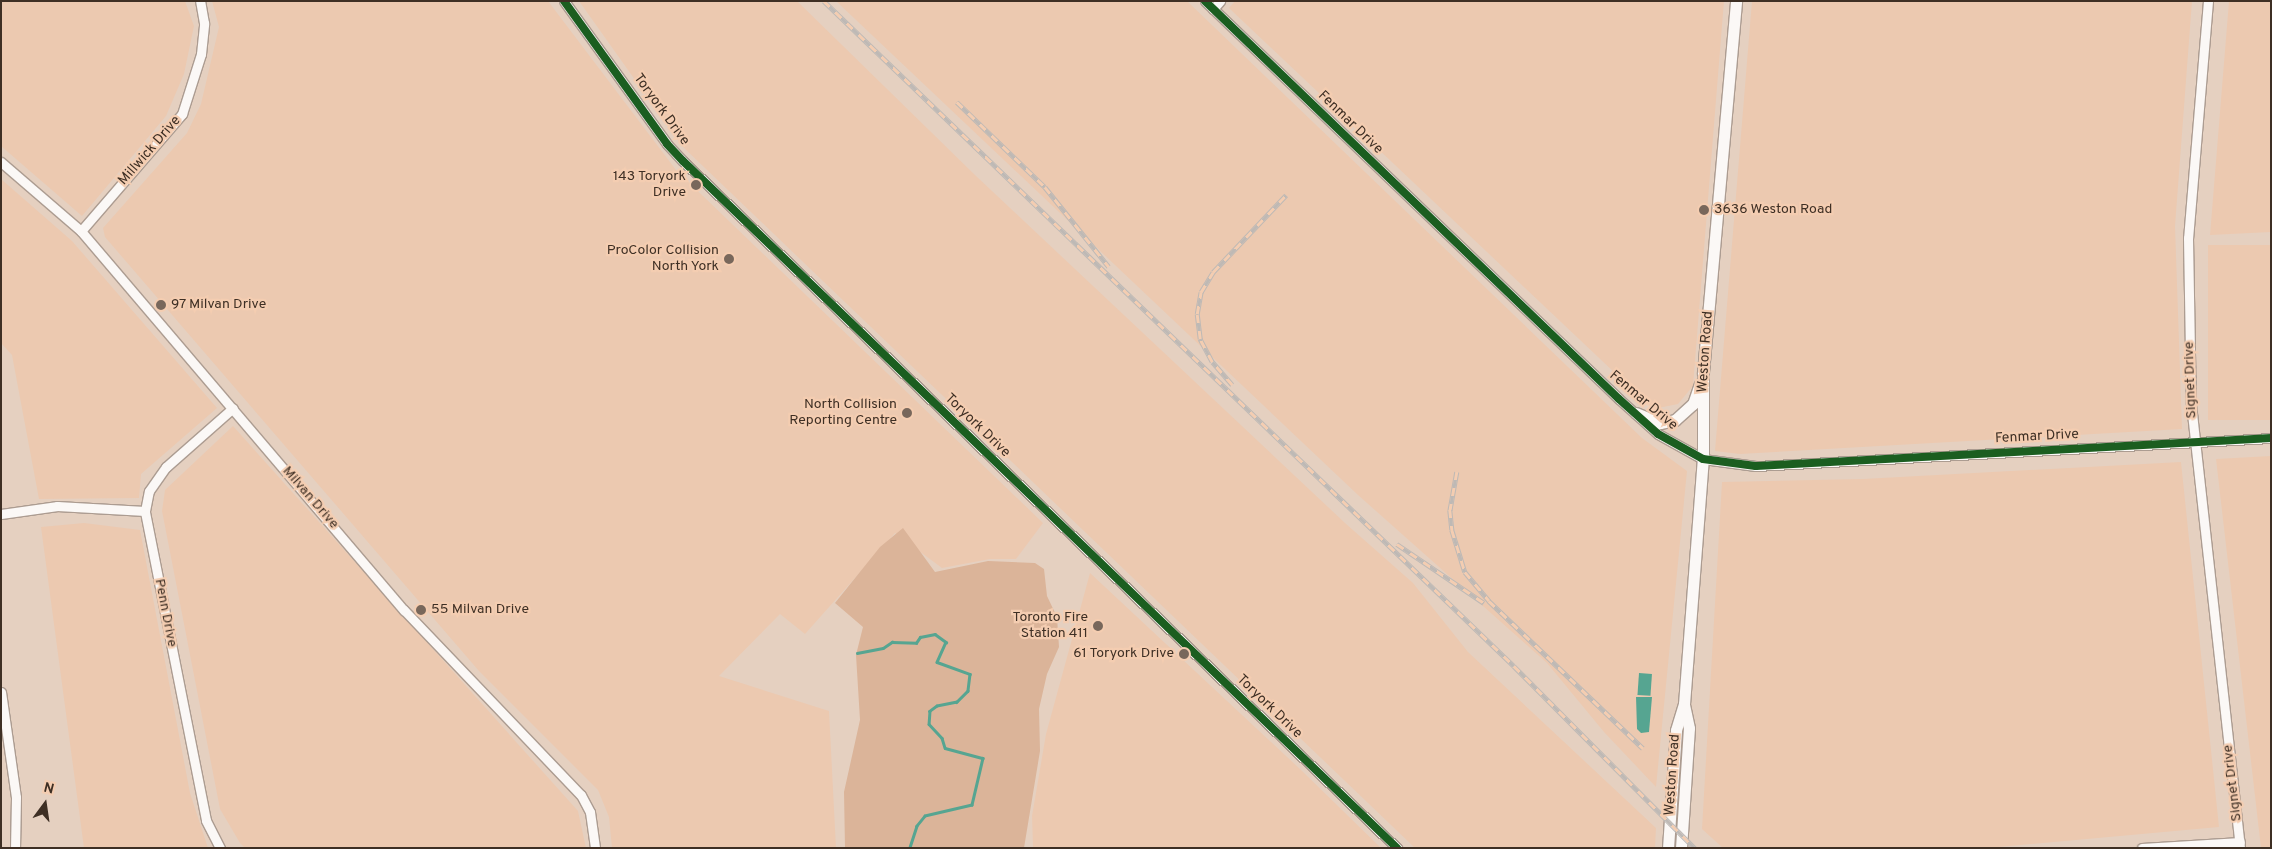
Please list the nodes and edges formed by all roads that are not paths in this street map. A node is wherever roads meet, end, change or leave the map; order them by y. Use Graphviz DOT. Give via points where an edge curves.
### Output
graph roads {
  1 [pos="200,1"];
  2 [pos="564,1"];
  3 [pos="1205,1"];
  4 [pos="1220,1"];
  5 [pos="1736,1"];
  6 [pos="2208,1"];
  7 [pos="1213,9"];
  8 [pos="1,162"];
  9 [pos="80,231"];
  10 [pos="1703,372"];
  11 [pos="233,408"];
  12 [pos="1636,413"];
  13 [pos="2271,438"];
  14 [pos="2193,442"];
  15 [pos="1703,459"];
  16 [pos="145,511"];
  17 [pos="1,514"];
  18 [pos="2,696"];
  19 [pos="1684,704"];
  20 [pos="2240,845"];
  21 [pos="15,848"];
  22 [pos="220,848"];
  23 [pos="595,848"];
  24 [pos="1397,848"];
  25 [pos="1668,848"];
  26 [pos="1681,848"];
  27 [pos="2142,848"];
  1 -- 9 [label="street, Millwick Drive" via="204,23 200,54 182,114"];
  2 -- 24 [label="street, Toryork Drive" via="683,162"];
  3 -- 7 [label="street, Fenmar Drive"];
  4 -- 7 [label="street"];
  5 -- 10 [label="main road, Weston Road"];
  6 -- 14 [label="street, Signet Drive" via="2188,238"];
  7 -- 12 [label="street, Fenmar Drive"];
  8 -- 9 [label="street, Milvan Drive"];
  9 -- 11 [label="street, Milvan Drive"];
  10 -- 12 [label="main road" via="1694,404 1683,415 1660,423"];
  10 -- 15 [label="main road, Weston Road"];
  11 -- 16 [label="street, Penn Drive" via="166,468 152,486"];
  11 -- 23 [label="street, Milvan Drive" via="404,610 582,795 592,818"];
  12 -- 15 [label="street, Fenmar Drive" via="1658,434"];
  13 -- 14 [label="street, Fenmar Drive"];
  14 -- 15 [label="street, Fenmar Drive" via="1756,466"];
  14 -- 20 [label="street, Signet Drive"];
  15 -- 19 [label="main road, Weston Road"];
  16 -- 17 [label="street" via="57,506"];
  16 -- 22 [label="street, Penn Drive" via="206,820"];
  18 -- 21 [label="street" via="16,797"];
  19 -- 25 [label="main road, Weston Road" via="1676,730"];
  19 -- 26 [label="main road, Weston Road" via="1689,728"];
  20 -- 27 [label="street"];
}
